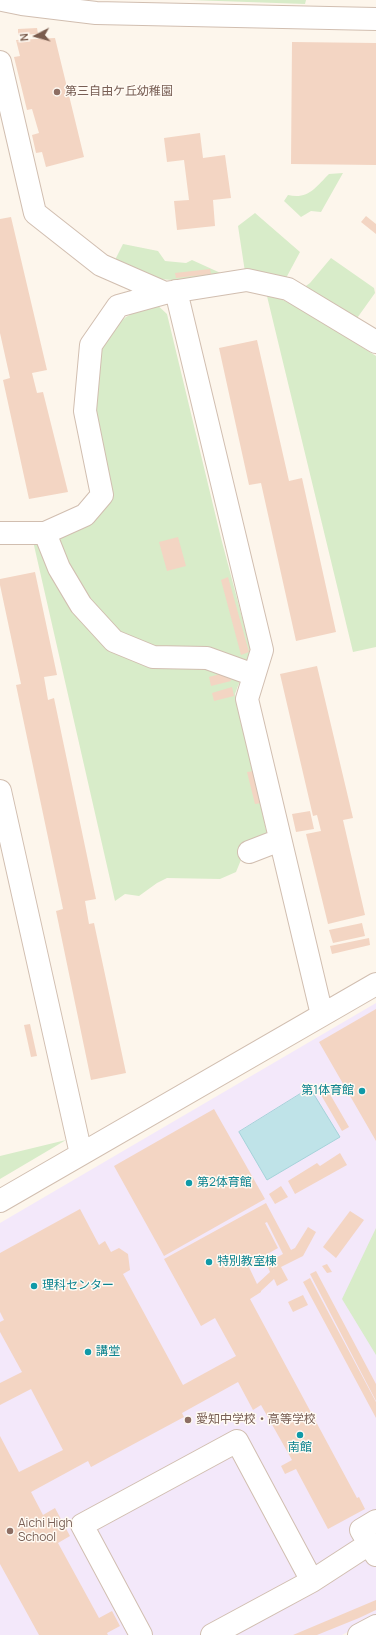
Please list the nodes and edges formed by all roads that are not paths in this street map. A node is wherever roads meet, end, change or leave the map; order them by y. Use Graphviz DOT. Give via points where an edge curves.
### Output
graph roads {
  1 [pos="2,0"];
  2 [pos="172,8"];
  3 [pos="318,9"];
  4 [pos="376,19"];
  5 [pos="0,62"];
  6 [pos="171,292"];
  7 [pos="376,342"];
  8 [pos="0,533"];
  9 [pos="45,533"];
  10 [pos="254,675"];
  11 [pos="0,791"];
  12 [pos="280,840"];
  13 [pos="249,852"];
  14 [pos="376,984"];
  15 [pos="322,1015"];
  16 [pos="82,1154"];
  17 [pos="0,1201"];
  18 [pos="376,1521"];
  19 [pos="372,1549"];
  20 [pos="312,1581"];
  21 [pos="376,1626"];
  22 [pos="141,1635"];
  23 [pos="212,1635"];
  24 [pos="359,1635"];
  1 -- 2 [label="street" via="96,14"];
  2 -- 3 [label="street"];
  3 -- 4 [label="street"];
  5 -- 6 [label="street" via="35,213 101,265"];
  6 -- 7 [label="street" via="247,280 288,289"];
  6 -- 9 [label="street" via="118,306 91,345 85,411 102,495 85,515"];
  6 -- 10 [label="street" via="262,650"];
  8 -- 9 [label="street"];
  9 -- 10 [label="street" via="59,568 81,605 114,641 153,657 207,658"];
  10 -- 12 [label="street" via="247,699"];
  11 -- 16 [label="street"];
  12 -- 13 [label="street"];
  12 -- 15 [label="street"];
  14 -- 15 [label="street"];
  15 -- 16 [label="street"];
  16 -- 17 [label="street"];
  18 -- 19 [label="street" via="361,1530"];
  19 -- 20 [label="street"];
  20 -- 22 [label="street" via="237,1441 82,1525"];
  20 -- 23 [label="street"];
  21 -- 24 [label="street"];
}
